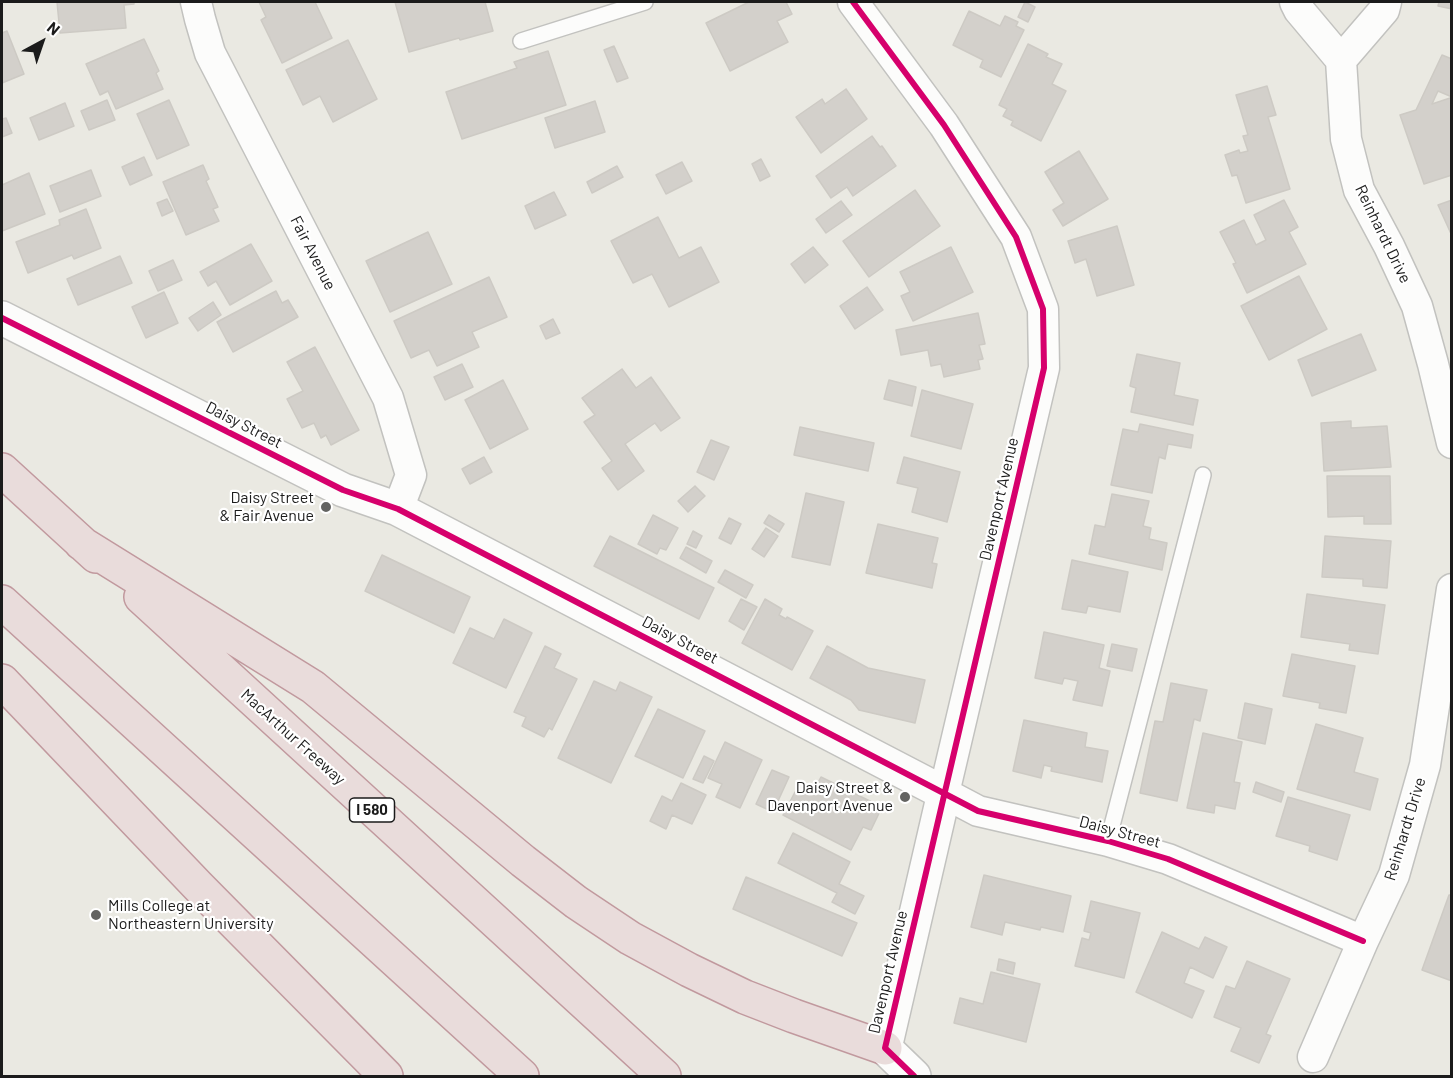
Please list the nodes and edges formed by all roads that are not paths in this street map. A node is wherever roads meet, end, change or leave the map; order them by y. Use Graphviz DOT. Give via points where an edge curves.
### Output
graph roads {
  1 [pos="196,2"];
  2 [pos="645,2"];
  3 [pos="853,2"];
  4 [pos="1295,2"];
  5 [pos="1386,2"];
  6 [pos="520,41"];
  7 [pos="1341,60"];
  8 [pos="2,318"];
  9 [pos="1452,443"];
  10 [pos="2,470"];
  11 [pos="1203,475"];
  12 [pos="398,509"];
  13 [pos="81,543"];
  14 [pos="1452,589"];
  15 [pos="2,602"];
  16 [pos="2,681"];
  17 [pos="944,793"];
  18 [pos="1108,841"];
  19 [pos="1364,940"];
  20 [pos="885,1048"];
  21 [pos="1313,1057"];
  22 [pos="386,1077"];
  23 [pos="522,1077"];
  24 [pos="664,1077"];
  25 [pos="914,1077"];
  1 -- 12 [label="street, Fair Avenue" via="210,53 388,398 411,475"];
  2 -- 6 [label="lane"];
  3 -- 17 [label="street, Davenport Avenue" via="944,126 1016,237 1043,309 1044,368"];
  4 -- 7 [label="street"];
  5 -- 7 [label="street" via="1384,10"];
  7 -- 9 [label="street, Reinhardt Drive" via="1346,139 1359,190 1418,306"];
  8 -- 12 [label="street, Daisy Street" via="344,490"];
  10 -- 13 [label="highway, MacArthur Freeway / I 580"];
  11 -- 18 [label="lane"];
  12 -- 17 [label="street, Daisy Street"];
  13 -- 20 [label="highway" via="313,687 523,861 630,938 745,997"];
  13 -- 24 [label="highway, MacArthur Freeway / I 580"];
  14 -- 19 [label="street, Reinhardt Drive" via="1425,765 1394,875"];
  15 -- 23 [label="highway"];
  16 -- 22 [label="highway"];
  17 -- 18 [label="street, Daisy Street" via="978,811"];
  17 -- 20 [label="street, Davenport Avenue"];
  18 -- 19 [label="street, Daisy Street" via="1168,859"];
  19 -- 21 [label="street, Reinhardt Drive"];
  20 -- 25 [label="street"];
}
